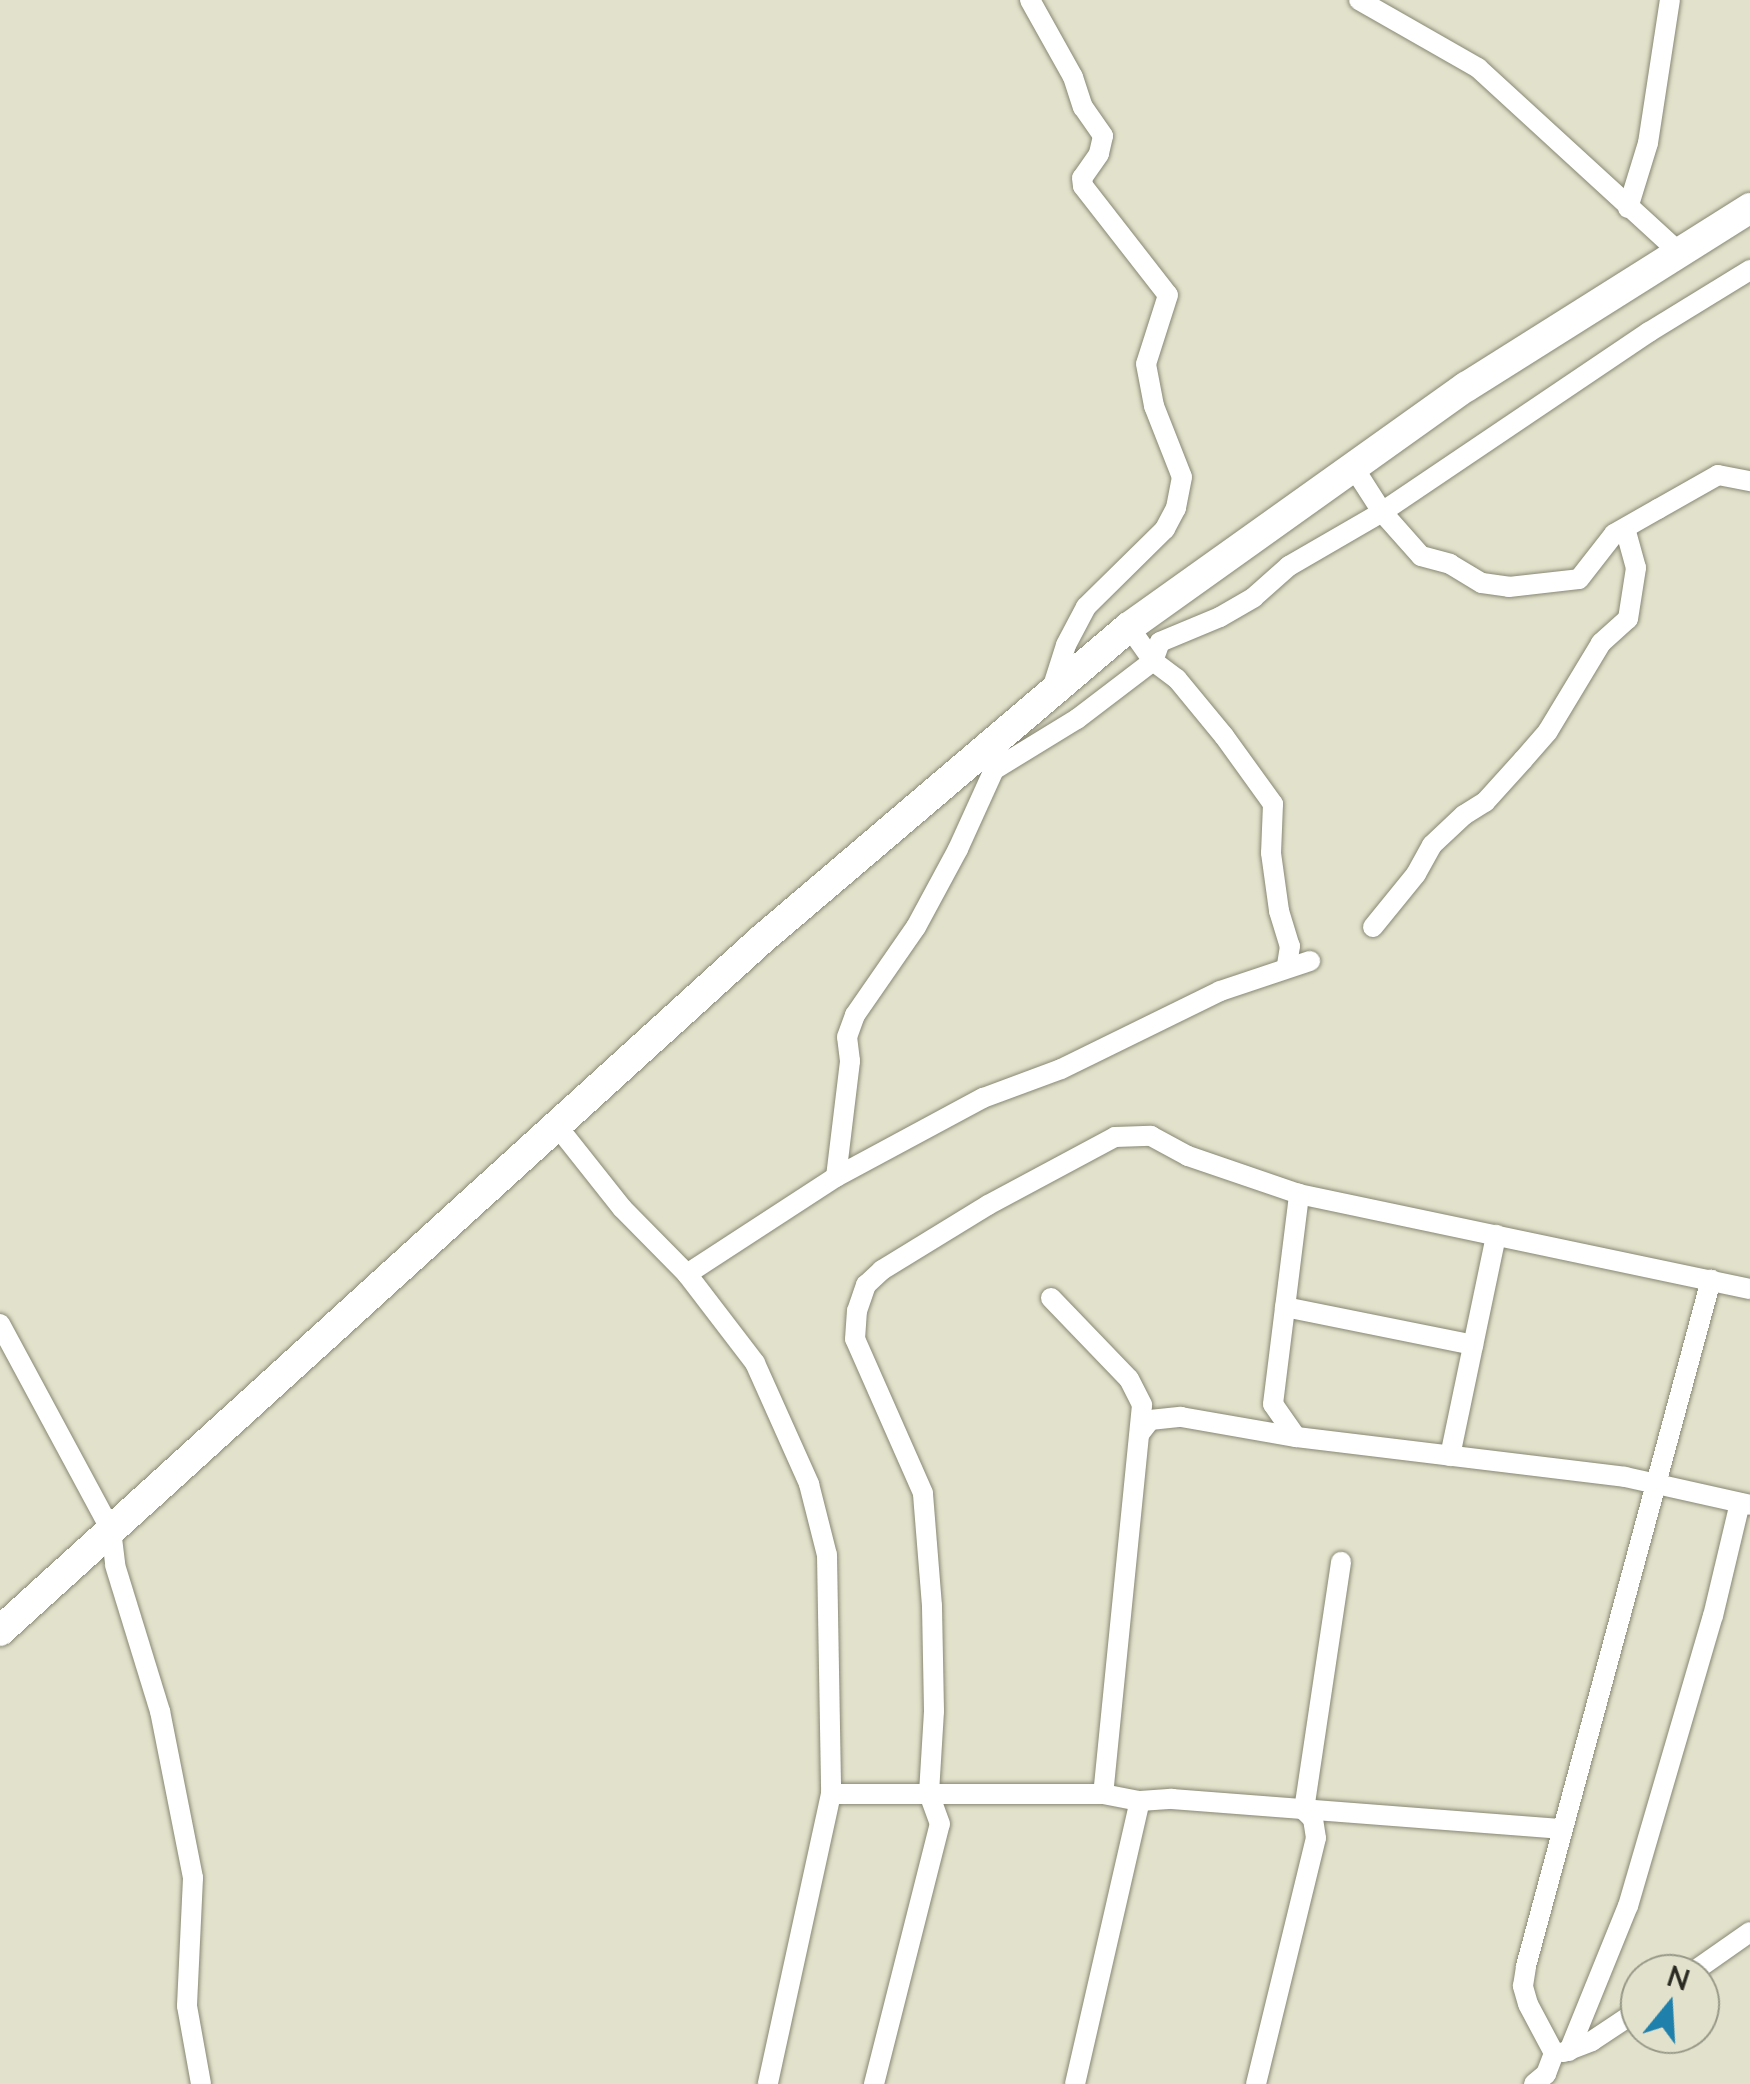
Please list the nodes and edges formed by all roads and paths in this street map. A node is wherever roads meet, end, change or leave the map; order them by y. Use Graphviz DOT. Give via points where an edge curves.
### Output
graph roads {
  1 [pos="1030,0"];
  2 [pos="1358,0"];
  3 [pos="1670,0"];
  4 [pos="1628,208"];
  5 [pos="1750,208"];
  6 [pos="1678,252"];
  7 [pos="1750,270"];
  8 [pos="1352,464"];
  9 [pos="1750,481"];
  10 [pos="1382,512"];
  11 [pos="1625,528"];
  12 [pos="1128,627"];
  13 [pos="1153,661"];
  14 [pos="1050,694"];
  15 [pos="1020,720"];
  16 [pos="992,771"];
  17 [pos="1373,927"];
  18 [pos="1310,961"];
  19 [pos="1287,966"];
  20 [pos="557,1126"];
  21 [pos="836,1177"];
  22 [pos="1300,1194"];
  23 [pos="1496,1235"];
  24 [pos="687,1274"];
  25 [pos="1711,1280"];
  26 [pos="1750,1290"];
  27 [pos="1051,1298"];
  28 [pos="1285,1307"];
  29 [pos="0,1324"];
  30 [pos="1473,1345"];
  31 [pos="1132,1384"];
  32 [pos="1273,1404"];
  33 [pos="1181,1417"];
  34 [pos="1230,1426"];
  35 [pos="1140,1432"];
  36 [pos="1296,1437"];
  37 [pos="1450,1456"];
  38 [pos="1656,1482"];
  39 [pos="1745,1504"];
  40 [pos="111,1530"];
  41 [pos="1341,1562"];
  42 [pos="0,1631"];
  43 [pos="929,1793"];
  44 [pos="831,1794"];
  45 [pos="1103,1794"];
  46 [pos="1140,1801"];
  47 [pos="1304,1810"];
  48 [pos="1560,1828"];
  49 [pos="1750,1932"];
  50 [pos="1719,1954"];
  51 [pos="1620,2020"];
  52 [pos="1562,2052"];
  53 [pos="202,2084"];
  54 [pos="768,2084"];
  55 [pos="874,2084"];
  56 [pos="1075,2084"];
  57 [pos="1256,2084"];
  58 [pos="1534,2084"];
  1 -- 14 [label="street" via="1103,136 1084,186 1168,295 1146,364 1154,406 1182,477 1165,529 1086,607"];
  2 -- 4 [label="street" via="1478,68"];
  3 -- 4 [label="street" via="1648,143"];
  4 -- 6 [label="street"];
  5 -- 6 [label="highway"];
  6 -- 8 [label="highway"];
  7 -- 10 [label="street"];
  8 -- 10 [label="street"];
  8 -- 12 [label="highway"];
  9 -- 11 [label="street" via="1718,475"];
  10 -- 11 [label="street" via="1421,556 1493,586 1579,579"];
  10 -- 13 [label="street" via="1290,566 1220,618 1160,642"];
  11 -- 17 [label="street" via="1636,568 1628,619 1601,643 1548,731 1485,802 1432,844"];
  12 -- 13 [label="street"];
  12 -- 14 [label="highway"];
  13 -- 16 [label="street" via="1077,719"];
  13 -- 19 [label="street" via="1177,680 1273,804 1271,853 1290,946"];
  14 -- 15 [label="highway"];
  15 -- 16 [label="street"];
  15 -- 20 [label="highway" via="760,940"];
  16 -- 21 [label="street" via="904,948 860,1004 846,1036 850,1062"];
  18 -- 19 [label="street"];
  19 -- 21 [label="street" via="983,1098"];
  20 -- 24 [label="street" via="622,1208"];
  20 -- 40 [label="highway"];
  21 -- 24 [label="street"];
  22 -- 23 [label="street"];
  22 -- 28 [label="street"];
  22 -- 43 [label="street" via="1188,1156 1151,1136 1115,1137 988,1205 866,1286 857,1311 860,1354 913,1463 930,1538"];
  23 -- 25 [label="street"];
  23 -- 30 [label="street"];
  24 -- 44 [label="street" via="755,1363 809,1484 827,1555"];
  25 -- 26 [label="street"];
  25 -- 38 [label="street"];
  27 -- 31 [label="street"];
  28 -- 30 [label="street"];
  28 -- 32 [label="street"];
  29 -- 40 [label="street"];
  30 -- 37 [label="street"];
  31 -- 33 [label="street"];
  31 -- 35 [label="street" via="1142,1405"];
  32 -- 34 [label="street" via="1253,1423"];
  32 -- 36 [label="street"];
  33 -- 34 [label="street"];
  33 -- 35 [label="street" via="1159,1417"];
  34 -- 36 [label="street"];
  35 -- 45 [label="street"];
  36 -- 37 [label="street"];
  37 -- 38 [label="street"];
  38 -- 39 [label="street"];
  38 -- 48 [label="street"];
  39 -- 52 [label="street" via="1628,1906"];
  40 -- 42 [label="highway"];
  40 -- 53 [label="street" via="187,1837 194,1916 188,2006"];
  41 -- 47 [label="street"];
  43 -- 44 [label="street"];
  43 -- 45 [label="street"];
  43 -- 55 [label="street" via="940,1824"];
  44 -- 54 [label="street"];
  45 -- 46 [label="street"];
  46 -- 47 [label="street"];
  46 -- 56 [label="street"];
  47 -- 48 [label="street"];
  47 -- 57 [label="street" via="1316,1838"];
  48 -- 52 [label="street" via="1523,1986"];
  49 -- 50 [label="street"];
  51 -- 52 [label="street"];
  52 -- 58 [label="street"];
}
